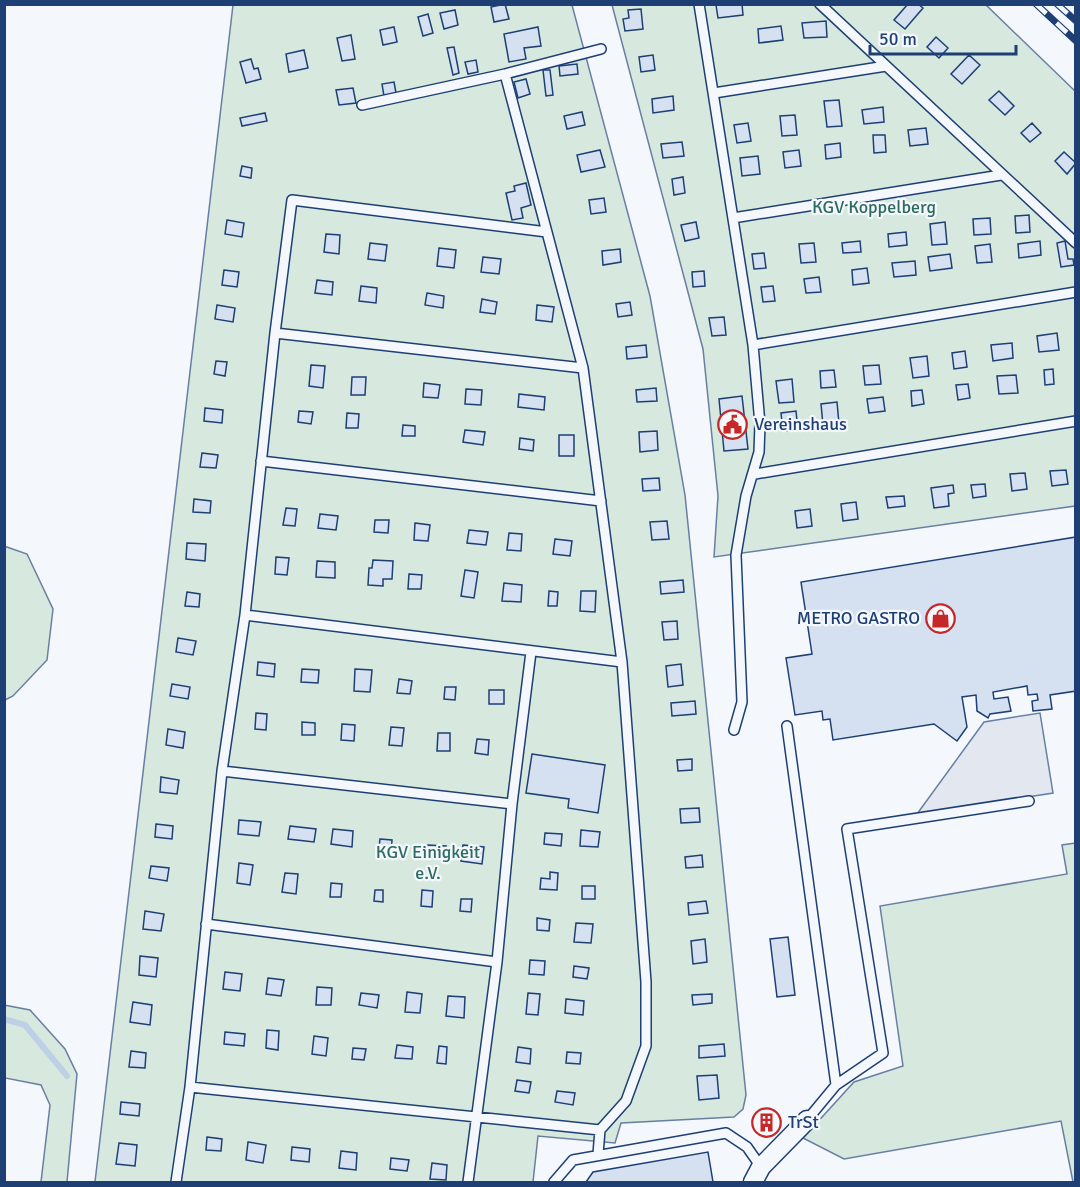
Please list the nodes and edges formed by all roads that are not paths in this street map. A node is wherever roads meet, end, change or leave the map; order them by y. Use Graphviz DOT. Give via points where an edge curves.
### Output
graph roads {
  1 [pos="699,4"];
  2 [pos="820,4"];
  3 [pos="601,49"];
  4 [pos="886,66"];
  5 [pos="505,74"];
  6 [pos="714,93"];
  7 [pos="362,105"];
  8 [pos="1001,175"];
  9 [pos="734,218"];
  10 [pos="547,232"];
  11 [pos="1076,243"];
  12 [pos="1076,292"];
  13 [pos="275,333"];
  14 [pos="753,345"];
  15 [pos="583,368"];
  16 [pos="1076,421"];
  17 [pos="261,461"];
  18 [pos="755,474"];
  19 [pos="601,501"];
  20 [pos="245,615"];
  21 [pos="531,652"];
  22 [pos="622,662"];
  23 [pos="787,726"];
  24 [pos="734,730"];
  25 [pos="222,771"];
  26 [pos="1029,801"];
  27 [pos="512,804"];
  28 [pos="206,924"];
  29 [pos="497,962"];
  30 [pos="836,1085"];
  31 [pos="190,1087"];
  32 [pos="476,1119"];
  33 [pos="807,1120"];
  34 [pos="600,1130"];
  35 [pos="598,1154"];
  36 [pos="757,1175"];
  37 [pos="176,1182"];
  38 [pos="468,1182"];
  39 [pos="554,1182"];
  1 -- 6 [label="lane"];
  2 -- 4 [label="lane"];
  3 -- 5 [label="lane"];
  4 -- 6 [label="lane"];
  4 -- 8 [label="lane"];
  5 -- 7 [label="lane"];
  5 -- 10 [label="lane"];
  6 -- 9 [label="lane"];
  8 -- 9 [label="lane"];
  8 -- 11 [label="lane"];
  9 -- 14 [label="lane"];
  10 -- 13 [label="lane" via="292,201"];
  10 -- 15 [label="lane"];
  12 -- 14 [label="lane"];
  13 -- 15 [label="lane"];
  13 -- 17 [label="lane"];
  14 -- 18 [label="lane" via="760,424"];
  15 -- 19 [label="lane"];
  16 -- 18 [label="lane"];
  17 -- 19 [label="lane"];
  17 -- 20 [label="lane"];
  18 -- 24 [label="lane" via="746,496 736,555 742,702"];
  19 -- 22 [label="lane"];
  20 -- 21 [label="lane"];
  20 -- 25 [label="lane"];
  21 -- 22 [label="lane"];
  21 -- 27 [label="lane"];
  22 -- 34 [label="lane" via="646,982 646,1046 626,1101"];
  23 -- 30 [label="lane"];
  25 -- 27 [label="lane"];
  25 -- 28 [label="lane"];
  26 -- 30 [label="lane" via="847,829 883,1053"];
  27 -- 29 [label="lane"];
  28 -- 29 [label="lane"];
  28 -- 31 [label="lane"];
  29 -- 32 [label="lane"];
  30 -- 33 [label="lane"];
  31 -- 32 [label="lane"];
  31 -- 37 [label="lane"];
  32 -- 34 [label="lane"];
  32 -- 38 [label="lane"];
  33 -- 36 [label="street"];
  34 -- 35 [label="lane"];
  35 -- 36 [label="lane" via="726,1133 747,1147"];
  35 -- 39 [label="lane" via="573,1160"];
}
